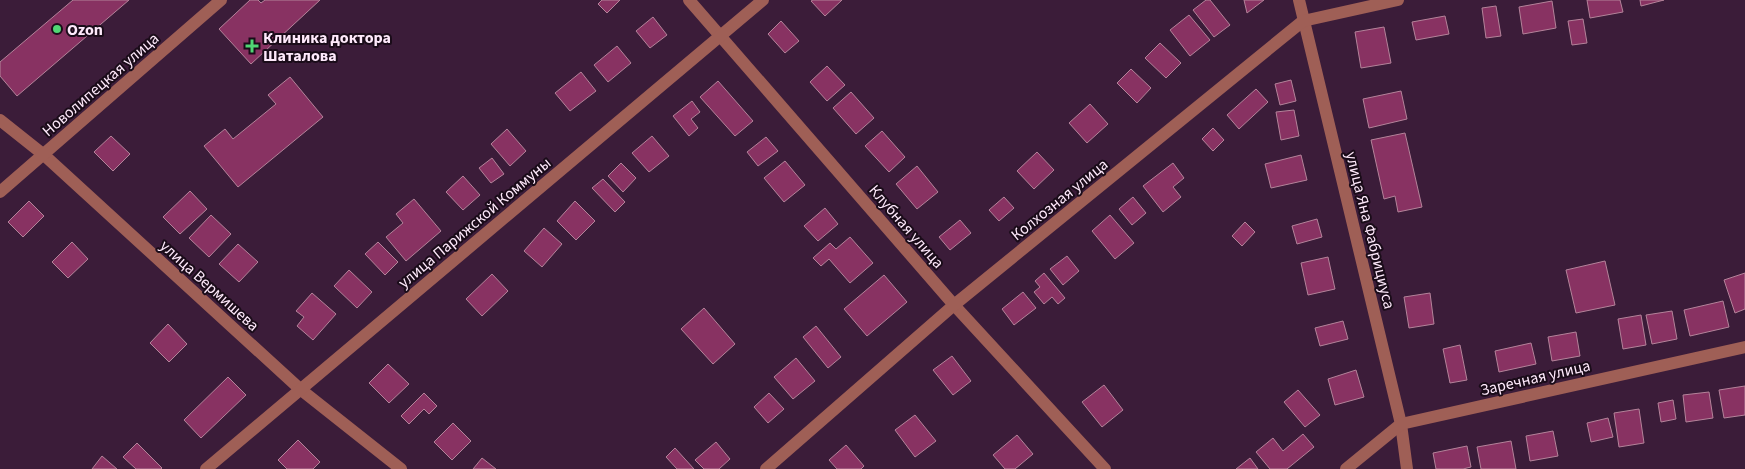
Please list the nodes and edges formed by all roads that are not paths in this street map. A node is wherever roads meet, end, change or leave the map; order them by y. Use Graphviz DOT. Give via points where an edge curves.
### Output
graph roads {
  1 [pos="219,0"];
  2 [pos="689,0"];
  3 [pos="763,0"];
  4 [pos="1299,0"];
  5 [pos="1398,0"];
  6 [pos="1303,21"];
  7 [pos="720,36"];
  8 [pos="0,120"];
  9 [pos="44,155"];
  10 [pos="0,192"];
  11 [pos="954,305"];
  12 [pos="1745,347"];
  13 [pos="300,390"];
  14 [pos="1401,424"];
  15 [pos="206,469"];
  16 [pos="401,469"];
  17 [pos="766,469"];
  18 [pos="1105,469"];
  19 [pos="1346,469"];
  20 [pos="1407,469"];
  1 -- 9 [label="street, Новолипецкая улица"];
  2 -- 7 [label="street, Клубная улица"];
  3 -- 7 [label="street, улица Парижской Коммуны"];
  4 -- 6 [label="street, улица Яна Фабрициуса"];
  5 -- 6 [label="street, Колхозная улица"];
  6 -- 11 [label="street, Колхозная улица"];
  6 -- 14 [label="street, улица Яна Фабрициуса"];
  7 -- 11 [label="street, Клубная улица"];
  7 -- 13 [label="street, улица Парижской Коммуны"];
  8 -- 9 [label="street, улица Вермишева"];
  9 -- 10 [label="street, Новолипецкая улица"];
  9 -- 13 [label="street, улица Вермишева"];
  11 -- 17 [label="street, Колхозная улица"];
  11 -- 18 [label="street, Клубная улица"];
  12 -- 14 [label="street, Заречная улица"];
  13 -- 15 [label="street, улица Парижской Коммуны"];
  13 -- 16 [label="street, улица Вермишева"];
  14 -- 19 [label="street, Заречная улица"];
  14 -- 20 [label="street, улица Яна Фабрициуса"];
}
